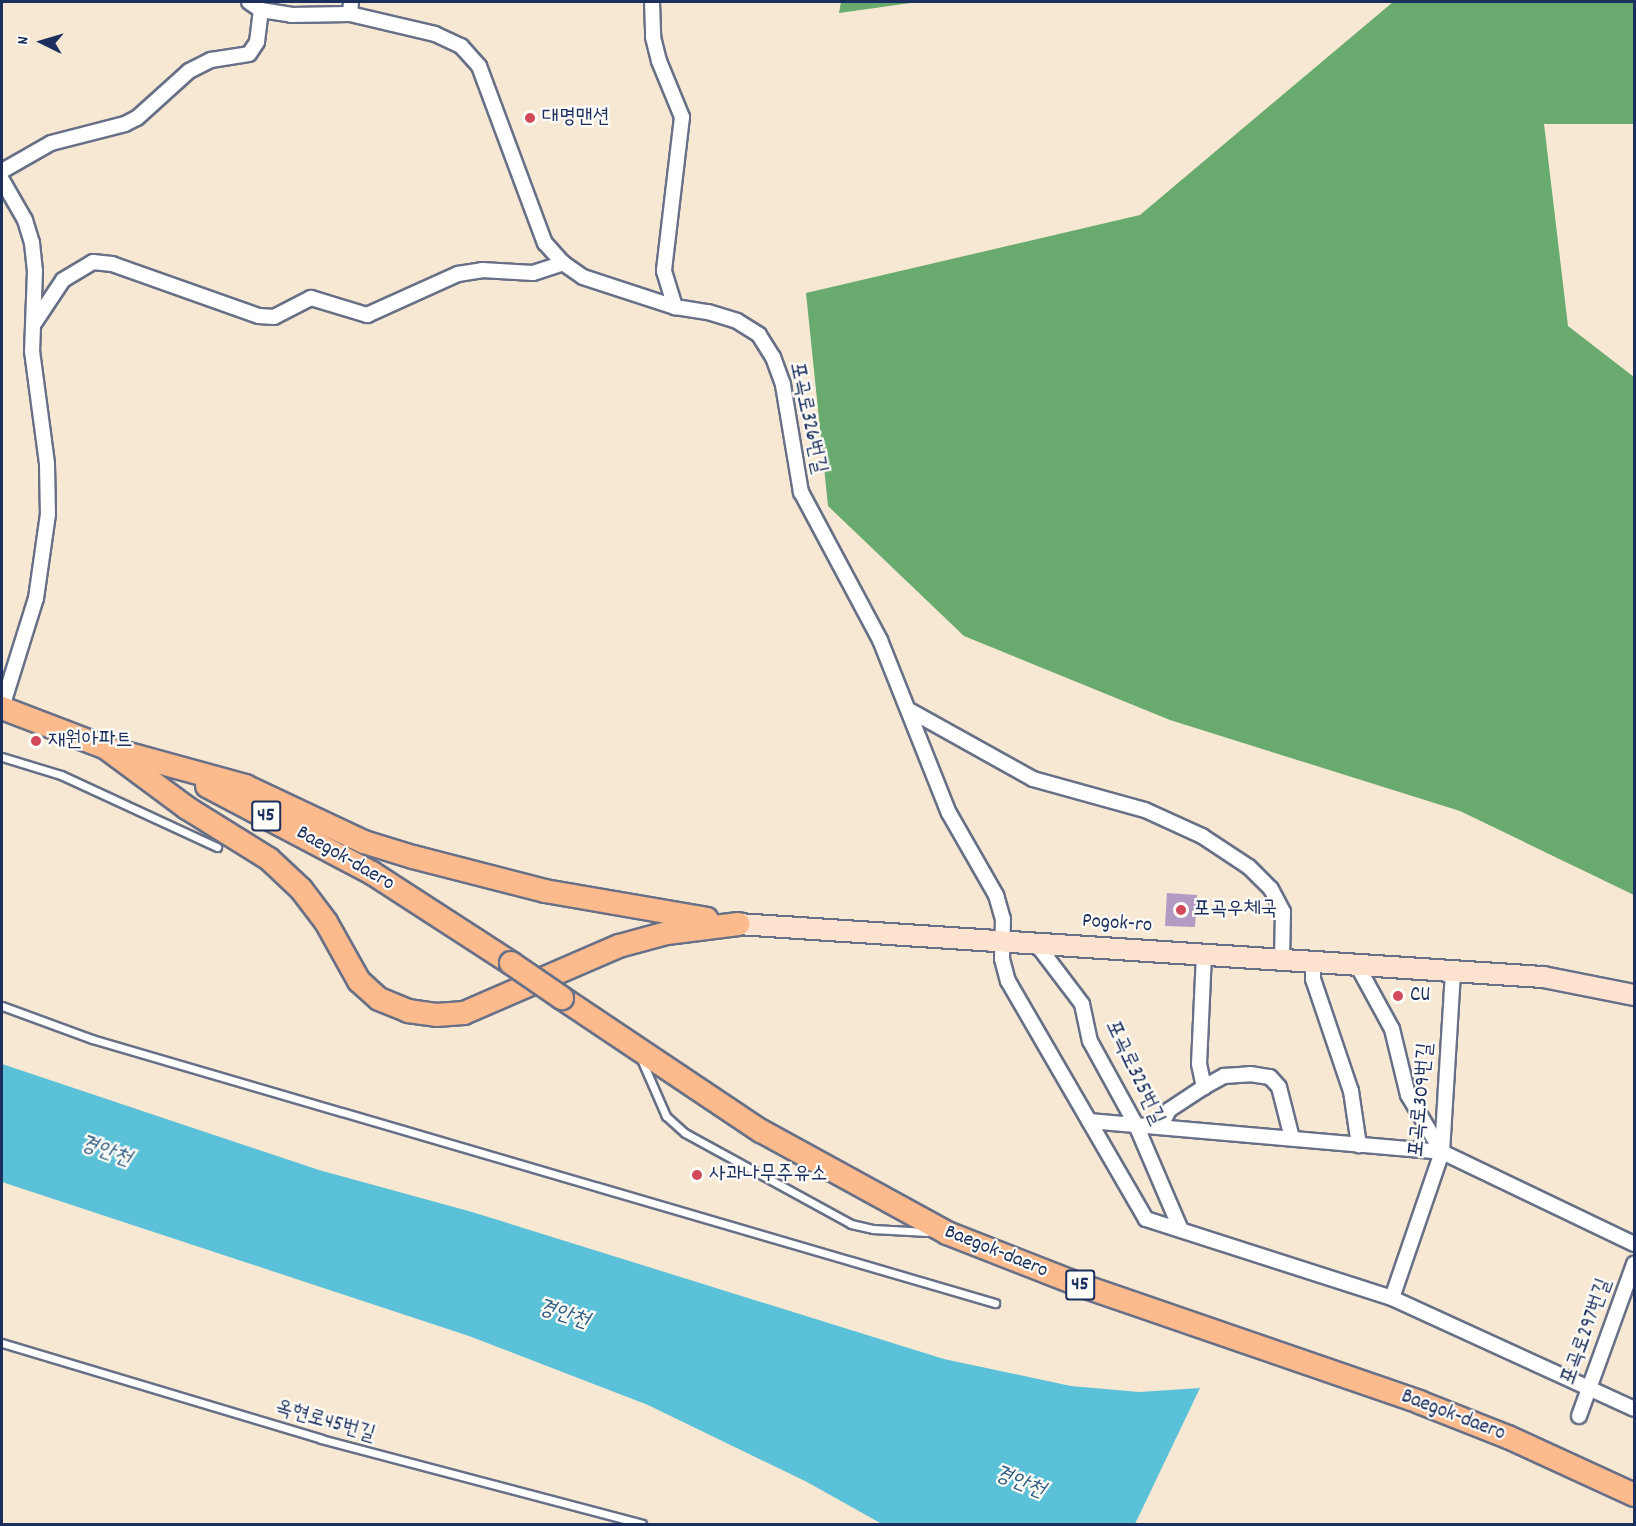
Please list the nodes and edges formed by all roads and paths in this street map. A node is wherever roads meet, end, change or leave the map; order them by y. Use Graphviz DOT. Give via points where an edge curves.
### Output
graph roads {
  1 [pos="652,2"];
  2 [pos="255,6"];
  3 [pos="350,8"];
  4 [pos="2,171"];
  5 [pos="2,180"];
  6 [pos="563,263"];
  7 [pos="675,307"];
  8 [pos="33,325"];
  9 [pos="2,708"];
  10 [pos="911,711"];
  11 [pos="106,748"];
  12 [pos="2,757"];
  13 [pos="217,847"];
  14 [pos="738,924"];
  15 [pos="1003,940"];
  16 [pos="1035,942"];
  17 [pos="1204,954"];
  18 [pos="1282,960"];
  19 [pos="1313,962"];
  20 [pos="1357,965"];
  21 [pos="1453,971"];
  22 [pos="1635,996"];
  23 [pos="2,1006"];
  24 [pos="637,1050"];
  25 [pos="1204,1087"];
  26 [pos="1089,1121"];
  27 [pos="1136,1125"];
  28 [pos="1160,1127"];
  29 [pos="1292,1138"];
  30 [pos="1359,1145"];
  31 [pos="1442,1152"];
  32 [pos="1181,1230"];
  33 [pos="947,1233"];
  34 [pos="1635,1245"];
  35 [pos="1635,1264"];
  36 [pos="1392,1298"];
  37 [pos="995,1303"];
  38 [pos="2,1343"];
  39 [pos="1589,1388"];
  40 [pos="1635,1409"];
  41 [pos="1579,1416"];
  42 [pos="1635,1495"];
  43 [pos="642,1524"];
  1 -- 7 [label="street" via="657,53 682,117 664,271"];
  2 -- 3 [label="street, 포곡로326번길" via="291,15"];
  2 -- 4 [label="street" via="257,42 249,54 211,60 189,71 137,118 51,143"];
  3 -- 6 [label="street, 포곡로326번길" via="435,34 461,46 479,66 545,243"];
  5 -- 8 [label="street" via="25,220 32,243 36,272"];
  6 -- 7 [label="street, 포곡로326번길" via="583,278"];
  6 -- 8 [label="street" via="533,273 482,270 459,274 367,315 312,298 274,317 259,316 112,264 93,262 63,280"];
  7 -- 10 [label="street, 포곡로326번길" via="737,321 759,335 773,357 783,385 801,492 880,640"];
  8 -- 9 [label="street" via="34,376 47,464 45,549 26,638"];
  9 -- 11 [label="main road, Baegok-daero / 45"];
  10 -- 15 [label="street, 포곡로326번길" via="949,813 996,895 1003,919"];
  10 -- 18 [label="street" via="1033,780 1145,810 1202,836 1249,867 1271,889 1283,912"];
  11 -- 14 [label="main road" via="245,786 364,842 467,873 630,908"];
  11 -- 14 [label="main road" via="188,808 269,859 307,897 359,981 380,999 408,1011 464,1013 619,946 667,933"];
  11 -- 24 [label="main road, Baegok-daero / 45, bridge" via="186,776 316,841 511,963"];
  12 -- 13 [label="lane" via="61,775"];
  14 -- 15 [label="street, Pogok-ro"];
  15 -- 16 [label="street, Pogok-ro"];
  15 -- 26 [label="street, 포곡로326번길" via="1002,959 1008,981"];
  16 -- 17 [label="street, Pogok-ro"];
  16 -- 27 [label="street, 포곡로325번길" via="1074,988 1082,1004 1090,1041"];
  17 -- 18 [label="street, Pogok-ro"];
  17 -- 25 [label="street" via="1199,1064"];
  18 -- 19 [label="street, Pogok-ro"];
  19 -- 20 [label="street, Pogok-ro"];
  19 -- 30 [label="street" via="1313,979 1351,1091"];
  20 -- 21 [label="street, Pogok-ro"];
  20 -- 31 [label="street" via="1392,1029 1408,1095"];
  21 -- 22 [label="street, Pogok-ro" via="1581,982"];
  21 -- 31 [label="street, 포곡로309번길"];
  23 -- 37 [label="lane" via="92,1039"];
  24 -- 33 [label="main road, Baegok-daero / 45" via="810,1160"];
  24 -- 33 [label="lane" via="666,1116 685,1133 851,1224"];
  25 -- 28 [label="street" via="1169,1110"];
  25 -- 29 [label="street" via="1224,1076 1270,1077 1279,1087"];
  26 -- 27 [label="street"];
  26 -- 32 [label="street, 포곡로326번길" via="1146,1219"];
  27 -- 28 [label="street"];
  27 -- 32 [label="street, 포곡로325번길"];
  28 -- 29 [label="street"];
  29 -- 30 [label="street"];
  30 -- 31 [label="street"];
  31 -- 34 [label="street"];
  31 -- 36 [label="street, 포곡로309번길"];
  32 -- 36 [label="street, 포곡로326번길"];
  33 -- 42 [label="main road, Baegok-daero / 45" via="1077,1284 1419,1402 1508,1437"];
  35 -- 39 [label="street, 포곡로297번길"];
  36 -- 39 [label="street, 포곡로326번길"];
  38 -- 43 [label="lane, 옥현로45번길" via="321,1439"];
  39 -- 40 [label="street, 포곡로326번길"];
  39 -- 41 [label="street, 포곡로297번길"];
}
